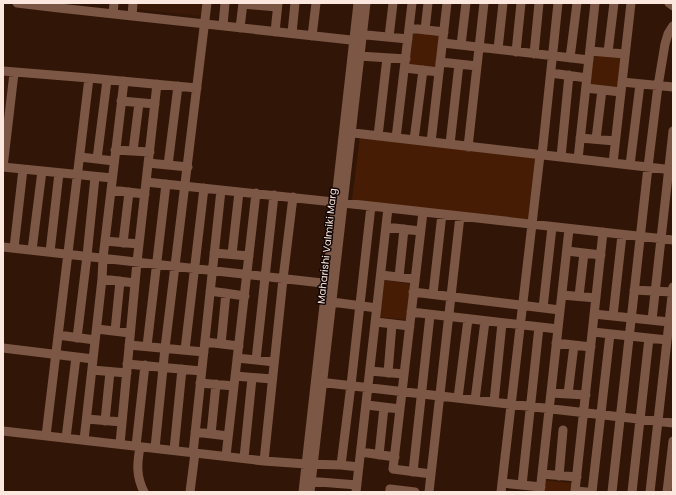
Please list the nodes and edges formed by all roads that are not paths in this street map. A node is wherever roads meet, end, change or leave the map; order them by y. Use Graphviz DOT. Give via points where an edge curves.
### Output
graph roads {
  1 [pos="22,3"];
  2 [pos="114,3"];
  3 [pos="133,3"];
  4 [pos="207,3"];
  5 [pos="225,3"];
  6 [pos="295,3"];
  7 [pos="316,3"];
  8 [pos="358,3"];
  9 [pos="366,3"];
  10 [pos="393,3"];
  11 [pos="412,3"];
  12 [pos="428,3"];
  13 [pos="447,3"];
  14 [pos="466,3"];
  15 [pos="484,3"];
  16 [pos="503,3"];
  17 [pos="521,3"];
  18 [pos="539,3"];
  19 [pos="558,3"];
  20 [pos="577,3"];
  21 [pos="595,3"];
  22 [pos="614,3"];
  23 [pos="631,3"];
  24 [pos="669,3"];
  25 [pos="243,4"];
  26 [pos="260,4"];
  27 [pos="42,5"];
  28 [pos="278,5"];
  29 [pos="60,6"];
  30 [pos="673,6"];
  31 [pos="93,7"];
  32 [pos="113,14"];
  33 [pos="132,16"];
  34 [pos="204,24"];
  35 [pos="223,26"];
  36 [pos="673,26"];
  37 [pos="240,28"];
  38 [pos="409,28"];
  39 [pos="425,30"];
  40 [pos="275,32"];
  41 [pos="444,32"];
  42 [pos="292,33"];
  43 [pos="312,36"];
  44 [pos="358,38"];
  45 [pos="389,38"];
  46 [pos="408,39"];
  47 [pos="442,43"];
  48 [pos="461,45"];
  49 [pos="479,47"];
  50 [pos="498,50"];
  51 [pos="516,52"];
  52 [pos="608,52"];
  53 [pos="534,54"];
  54 [pos="625,54"];
  55 [pos="589,55"];
  56 [pos="360,56"];
  57 [pos="553,56"];
  58 [pos="387,58"];
  59 [pos="570,58"];
  60 [pos="440,62"];
  61 [pos="405,64"];
  62 [pos="459,64"];
  63 [pos="477,66"];
  64 [pos="423,70"];
  65 [pos="3,71"];
  66 [pos="439,72"];
  67 [pos="14,73"];
  68 [pos="551,73"];
  69 [pos="569,75"];
  70 [pos="89,78"];
  71 [pos="587,78"];
  72 [pos="107,80"];
  73 [pos="124,81"];
  74 [pos="157,84"];
  75 [pos="640,84"];
  76 [pos="178,86"];
  77 [pos="658,86"];
  78 [pos="622,87"];
  79 [pos="673,87"];
  80 [pos="197,88"];
  81 [pos="586,88"];
  82 [pos="602,90"];
  83 [pos="121,101"];
  84 [pos="139,102"];
  85 [pos="155,104"];
  86 [pos="673,131"];
  87 [pos="347,133"];
  88 [pos="378,136"];
  89 [pos="396,138"];
  90 [pos="580,138"];
  91 [pos="596,139"];
  92 [pos="414,140"];
  93 [pos="615,141"];
  94 [pos="431,142"];
  95 [pos="450,144"];
  96 [pos="468,147"];
  97 [pos="115,150"];
  98 [pos="133,151"];
  99 [pos="150,152"];
  100 [pos="541,155"];
  101 [pos="80,157"];
  102 [pos="561,158"];
  103 [pos="97,159"];
  104 [pos="578,159"];
  105 [pos="114,161"];
  106 [pos="148,163"];
  107 [pos="613,163"];
  108 [pos="168,165"];
  109 [pos="630,165"];
  110 [pos="188,167"];
  111 [pos="648,168"];
  112 [pos="23,169"];
  113 [pos="671,170"];
  114 [pos="42,171"];
  115 [pos="59,173"];
  116 [pos="77,175"];
  117 [pos="95,177"];
  118 [pos="112,178"];
  119 [pos="146,182"];
  120 [pos="166,184"];
  121 [pos="186,186"];
  122 [pos="204,188"];
  123 [pos="111,190"];
  124 [pos="221,190"];
  125 [pos="129,192"];
  126 [pos="239,192"];
  127 [pos="256,193"];
  128 [pos="145,194"];
  129 [pos="274,195"];
  130 [pos="293,197"];
  131 [pos="340,202"];
  132 [pos="371,206"];
  133 [pos="388,208"];
  134 [pos="422,212"];
  135 [pos="442,214"];
  136 [pos="460,216"];
  137 [pos="532,224"];
  138 [pos="386,227"];
  139 [pos="552,227"];
  140 [pos="404,229"];
  141 [pos="569,229"];
  142 [pos="420,231"];
  143 [pos="604,232"];
  144 [pos="622,234"];
  145 [pos="641,237"];
  146 [pos="661,239"];
  147 [pos="673,240"];
  148 [pos="105,241"];
  149 [pos="123,243"];
  150 [pos="139,244"];
  151 [pos="3,247"];
  152 [pos="14,248"];
  153 [pos="32,250"];
  154 [pos="567,251"];
  155 [pos="50,252"];
  156 [pos="214,253"];
  157 [pos="584,253"];
  158 [pos="68,254"];
  159 [pos="232,254"];
  160 [pos="601,255"];
  161 [pos="87,256"];
  162 [pos="249,256"];
  163 [pos="103,258"];
  164 [pos="137,262"];
  165 [pos="156,264"];
  166 [pos="176,267"];
  167 [pos="194,269"];
  168 [pos="212,271"];
  169 [pos="247,275"];
  170 [pos="381,275"];
  171 [pos="265,277"];
  172 [pos="399,277"];
  173 [pos="102,279"];
  174 [pos="283,279"];
  175 [pos="415,279"];
  176 [pos="120,281"];
  177 [pos="135,283"];
  178 [pos="330,284"];
  179 [pos="634,290"];
  180 [pos="673,290"];
  181 [pos="210,291"];
  182 [pos="414,292"];
  183 [pos="656,292"];
  184 [pos="226,293"];
  185 [pos="433,294"];
  186 [pos="562,295"];
  187 [pos="245,296"];
  188 [pos="451,296"];
  189 [pos="579,296"];
  190 [pos="596,298"];
  191 [pos="332,302"];
  192 [pos="522,305"];
  193 [pos="360,306"];
  194 [pos="377,308"];
  195 [pos="543,308"];
  196 [pos="560,310"];
  197 [pos="672,310"];
  198 [pos="411,312"];
  199 [pos="594,314"];
  200 [pos="430,315"];
  201 [pos="613,316"];
  202 [pos="449,317"];
  203 [pos="631,318"];
  204 [pos="468,319"];
  205 [pos="652,320"];
  206 [pos="485,321"];
  207 [pos="376,322"];
  208 [pos="502,322"];
  209 [pos="669,322"];
  210 [pos="392,324"];
  211 [pos="520,324"];
  212 [pos="410,326"];
  213 [pos="539,327"];
  214 [pos="96,329"];
  215 [pos="558,329"];
  216 [pos="115,331"];
  217 [pos="593,332"];
  218 [pos="130,333"];
  219 [pos="610,334"];
  220 [pos="58,335"];
  221 [pos="629,336"];
  222 [pos="77,338"];
  223 [pos="649,338"];
  224 [pos="95,340"];
  225 [pos="667,340"];
  226 [pos="204,342"];
  227 [pos="556,343"];
  228 [pos="129,344"];
  229 [pos="221,344"];
  230 [pos="574,345"];
  231 [pos="147,346"];
  232 [pos="239,346"];
  233 [pos="591,347"];
  234 [pos="3,348"];
  235 [pos="166,348"];
  236 [pos="185,350"];
  237 [pos="669,350"];
  238 [pos="204,352"];
  239 [pos="56,355"];
  240 [pos="76,357"];
  241 [pos="237,358"];
  242 [pos="93,359"];
  243 [pos="256,360"];
  244 [pos="274,362"];
  245 [pos="127,364"];
  246 [pos="145,366"];
  247 [pos="164,367"];
  248 [pos="182,369"];
  249 [pos="92,370"];
  250 [pos="202,371"];
  251 [pos="370,371"];
  252 [pos="110,372"];
  253 [pos="127,373"];
  254 [pos="388,373"];
  255 [pos="404,374"];
  256 [pos="235,376"];
  257 [pos="252,378"];
  258 [pos="272,380"];
  259 [pos="200,382"];
  260 [pos="319,382"];
  261 [pos="216,384"];
  262 [pos="351,385"];
  263 [pos="234,386"];
  264 [pos="368,387"];
  265 [pos="402,391"];
  266 [pos="551,393"];
  267 [pos="421,394"];
  268 [pos="568,394"];
  269 [pos="586,395"];
  270 [pos="440,396"];
  271 [pos="458,398"];
  272 [pos="475,400"];
  273 [pos="494,402"];
  274 [pos="510,404"];
  275 [pos="367,405"];
  276 [pos="531,406"];
  277 [pos="384,407"];
  278 [pos="400,409"];
  279 [pos="549,409"];
  280 [pos="584,413"];
  281 [pos="601,415"];
  282 [pos="620,417"];
  283 [pos="87,419"];
  284 [pos="640,419"];
  285 [pos="105,421"];
  286 [pos="122,422"];
  287 [pos="658,422"];
  288 [pos="673,423"];
  289 [pos="563,430"];
  290 [pos="3,431"];
  291 [pos="195,432"];
  292 [pos="211,434"];
  293 [pos="46,436"];
  294 [pos="228,436"];
  295 [pos="66,438"];
  296 [pos="656,439"];
  297 [pos="84,440"];
  298 [pos="673,441"];
  299 [pos="120,444"];
  300 [pos="138,446"];
  301 [pos="155,448"];
  302 [pos="174,450"];
  303 [pos="361,452"];
  304 [pos="194,453"];
  305 [pos="379,455"];
  306 [pos="226,456"];
  307 [pos="395,457"];
  308 [pos="244,458"];
  309 [pos="264,461"];
  310 [pos="310,464"];
  311 [pos="341,465"];
  312 [pos="359,467"];
  313 [pos="413,472"];
  314 [pos="431,474"];
  315 [pos="542,474"];
  316 [pos="559,476"];
  317 [pos="577,478"];
  318 [pos="308,481"];
  319 [pos="522,485"];
  320 [pos="339,488"];
  321 [pos="501,488"];
  322 [pos="357,489"];
  323 [pos="540,489"];
  324 [pos="144,492"];
  325 [pos="190,492"];
  326 [pos="303,492"];
  327 [pos="310,492"];
  328 [pos="390,492"];
  329 [pos="410,492"];
  330 [pos="414,492"];
  331 [pos="429,492"];
  332 [pos="587,492"];
  333 [pos="592,492"];
  334 [pos="612,492"];
  335 [pos="632,492"];
  336 [pos="650,492"];
  337 [pos="660,492"];
  338 [pos="667,492"];
  1 -- 27 [label="street"];
  2 -- 32 [label="street"];
  3 -- 33 [label="street"];
  4 -- 34 [label="street"];
  5 -- 35 [label="street"];
  6 -- 42 [label="street"];
  7 -- 43 [label="street"];
  8 -- 44 [label="street, Maharishi Valmiki Marg"];
  9 -- 44 [label="street, Maharishi Valmiki Marg"];
  10 -- 45 [label="street"];
  11 -- 38 [label="street"];
  12 -- 39 [label="street"];
  13 -- 41 [label="street"];
  14 -- 48 [label="street"];
  15 -- 49 [label="street"];
  16 -- 50 [label="street"];
  17 -- 51 [label="street"];
  18 -- 53 [label="street"];
  19 -- 57 [label="street"];
  20 -- 59 [label="street"];
  21 -- 55 [label="street"];
  22 -- 52 [label="street"];
  23 -- 54 [label="street"];
  24 -- 30 [label="street"];
  25 -- 26 [label="street"];
  25 -- 37 [label="street"];
  26 -- 28 [label="street"];
  27 -- 29 [label="street"];
  28 -- 40 [label="street"];
  29 -- 31 [label="street"];
  31 -- 32 [label="street"];
  32 -- 33 [label="street"];
  33 -- 34 [label="street"];
  34 -- 35 [label="street"];
  34 -- 80 [label="street"];
  35 -- 37 [label="street"];
  36 -- 77 [label="street" via="665,44"];
  37 -- 40 [label="street"];
  38 -- 39 [label="street"];
  38 -- 46 [label="street"];
  39 -- 41 [label="street"];
  40 -- 42 [label="street"];
  41 -- 47 [label="street"];
  42 -- 43 [label="street"];
  43 -- 44 [label="street"];
  44 -- 45 [label="street"];
  44 -- 56 [label="street, Maharishi Valmiki Marg"];
  44 -- 87 [label="street, Maharishi Valmiki Marg"];
  45 -- 46 [label="street"];
  46 -- 61 [label="street"];
  47 -- 48 [label="street"];
  47 -- 60 [label="street"];
  48 -- 49 [label="street"];
  49 -- 50 [label="street"];
  49 -- 63 [label="street"];
  50 -- 51 [label="street"];
  51 -- 53 [label="street"];
  52 -- 54 [label="street"];
  52 -- 55 [label="street"];
  53 -- 57 [label="street"];
  54 -- 78 [label="street"];
  55 -- 59 [label="street"];
  55 -- 71 [label="street"];
  56 -- 58 [label="street"];
  56 -- 87 [label="street, Maharishi Valmiki Marg"];
  57 -- 59 [label="street"];
  57 -- 68 [label="street"];
  58 -- 61 [label="street"];
  58 -- 88 [label="street"];
  60 -- 62 [label="street"];
  60 -- 66 [label="street"];
  61 -- 64 [label="street"];
  61 -- 89 [label="street"];
  62 -- 63 [label="street"];
  62 -- 95 [label="street"];
  63 -- 96 [label="street"];
  64 -- 66 [label="street"];
  64 -- 92 [label="street"];
  65 -- 67 [label="street"];
  66 -- 94 [label="street"];
  67 -- 70 [label="street"];
  67 -- 112 [label="street" via="3,167"];
  68 -- 69 [label="street"];
  68 -- 100 [label="street"];
  69 -- 71 [label="street"];
  69 -- 102 [label="street"];
  70 -- 72 [label="street"];
  70 -- 101 [label="street"];
  71 -- 81 [label="street"];
  72 -- 73 [label="street"];
  72 -- 103 [label="street"];
  73 -- 74 [label="street"];
  73 -- 83 [label="street"];
  74 -- 76 [label="street"];
  74 -- 85 [label="street"];
  75 -- 77 [label="street"];
  75 -- 78 [label="street"];
  75 -- 109 [label="street"];
  76 -- 80 [label="street"];
  76 -- 108 [label="street"];
  77 -- 79 [label="street"];
  77 -- 111 [label="street"];
  78 -- 82 [label="street"];
  78 -- 93 [label="street"];
  80 -- 110 [label="street"];
  81 -- 82 [label="street"];
  81 -- 90 [label="street"];
  82 -- 91 [label="street"];
  83 -- 84 [label="street"];
  83 -- 97 [label="street"];
  84 -- 85 [label="street"];
  84 -- 98 [label="street"];
  85 -- 99 [label="street"];
  86 -- 113 [label="street"];
  87 -- 88 [label="street"];
  87 -- 131 [label="street, Maharishi Valmiki Marg"];
  88 -- 89 [label="street"];
  89 -- 92 [label="street"];
  90 -- 91 [label="street"];
  90 -- 104 [label="street"];
  91 -- 93 [label="street"];
  92 -- 94 [label="street"];
  93 -- 107 [label="street"];
  94 -- 95 [label="street"];
  95 -- 96 [label="street"];
  96 -- 100 [label="street"];
  97 -- 98 [label="street"];
  97 -- 105 [label="street"];
  98 -- 99 [label="street"];
  99 -- 106 [label="street"];
  100 -- 102 [label="street"];
  100 -- 137 [label="street"];
  101 -- 103 [label="street"];
  101 -- 116 [label="street"];
  102 -- 104 [label="street"];
  103 -- 105 [label="street"];
  104 -- 107 [label="street"];
  105 -- 118 [label="street"];
  106 -- 108 [label="street"];
  106 -- 119 [label="street"];
  107 -- 109 [label="street"];
  108 -- 110 [label="street"];
  109 -- 111 [label="street"];
  110 -- 121 [label="street"];
  111 -- 113 [label="street"];
  111 -- 145 [label="street"];
  112 -- 114 [label="street"];
  112 -- 152 [label="street"];
  113 -- 146 [label="street"];
  114 -- 115 [label="street"];
  114 -- 153 [label="street"];
  115 -- 116 [label="street"];
  115 -- 155 [label="street"];
  116 -- 117 [label="street"];
  116 -- 158 [label="street"];
  117 -- 118 [label="street"];
  117 -- 161 [label="street"];
  118 -- 123 [label="street"];
  119 -- 120 [label="street"];
  119 -- 128 [label="street"];
  120 -- 121 [label="street"];
  120 -- 165 [label="street"];
  121 -- 122 [label="street"];
  121 -- 166 [label="street"];
  122 -- 124 [label="street"];
  122 -- 167 [label="street"];
  123 -- 125 [label="street"];
  123 -- 148 [label="street"];
  124 -- 126 [label="street"];
  124 -- 156 [label="street"];
  125 -- 128 [label="street"];
  125 -- 149 [label="street"];
  126 -- 127 [label="street"];
  126 -- 159 [label="street"];
  127 -- 129 [label="street"];
  127 -- 162 [label="street"];
  128 -- 150 [label="street"];
  129 -- 130 [label="street"];
  129 -- 171 [label="street"];
  130 -- 131 [label="street"];
  130 -- 174 [label="street"];
  131 -- 132 [label="street"];
  131 -- 178 [label="street, Maharishi Valmiki Marg"];
  132 -- 133 [label="street"];
  132 -- 193 [label="street"];
  133 -- 134 [label="street"];
  133 -- 138 [label="street"];
  134 -- 135 [label="street"];
  134 -- 142 [label="street"];
  135 -- 136 [label="street"];
  135 -- 185 [label="street"];
  136 -- 137 [label="street"];
  136 -- 188 [label="street"];
  137 -- 139 [label="street"];
  137 -- 192 [label="street"];
  138 -- 140 [label="street"];
  138 -- 170 [label="street"];
  139 -- 141 [label="street"];
  139 -- 195 [label="street"];
  140 -- 142 [label="street"];
  140 -- 172 [label="street"];
  141 -- 143 [label="street"];
  141 -- 154 [label="street"];
  142 -- 175 [label="street"];
  143 -- 144 [label="street"];
  143 -- 160 [label="street"];
  144 -- 145 [label="street"];
  144 -- 201 [label="street"];
  145 -- 146 [label="street"];
  145 -- 179 [label="street"];
  146 -- 147 [label="street"];
  146 -- 183 [label="street"];
  148 -- 149 [label="street"];
  148 -- 163 [label="street"];
  149 -- 150 [label="street"];
  150 -- 164 [label="street"];
  151 -- 152 [label="street"];
  152 -- 153 [label="street"];
  153 -- 155 [label="street"];
  154 -- 157 [label="street"];
  154 -- 186 [label="street"];
  155 -- 158 [label="street"];
  156 -- 159 [label="street"];
  156 -- 168 [label="street"];
  157 -- 160 [label="street"];
  157 -- 189 [label="street"];
  158 -- 161 [label="street"];
  158 -- 220 [label="street"];
  159 -- 162 [label="street"];
  160 -- 190 [label="street"];
  161 -- 163 [label="street"];
  161 -- 222 [label="street"];
  162 -- 169 [label="street"];
  163 -- 164 [label="street"];
  163 -- 173 [label="street"];
  164 -- 165 [label="street"];
  164 -- 177 [label="street"];
  165 -- 166 [label="street"];
  165 -- 231 [label="street"];
  166 -- 167 [label="street"];
  166 -- 235 [label="street"];
  167 -- 168 [label="street"];
  167 -- 236 [label="street"];
  168 -- 169 [label="street"];
  168 -- 181 [label="street"];
  169 -- 171 [label="street"];
  169 -- 187 [label="street"];
  170 -- 172 [label="street"];
  170 -- 194 [label="street"];
  171 -- 174 [label="street"];
  171 -- 243 [label="street"];
  172 -- 175 [label="street"];
  173 -- 176 [label="street"];
  173 -- 214 [label="street"];
  174 -- 178 [label="street"];
  174 -- 244 [label="street"];
  175 -- 182 [label="street"];
  176 -- 177 [label="street"];
  176 -- 216 [label="street"];
  177 -- 218 [label="street"];
  178 -- 191 [label="street, Maharishi Valmiki Marg"];
  178 -- 260 [label="street, Maharishi Valmiki Marg"];
  179 -- 183 [label="street"];
  179 -- 203 [label="street"];
  180 -- 183 [label="street"];
  180 -- 197 [label="street"];
  181 -- 184 [label="street"];
  181 -- 226 [label="street"];
  182 -- 185 [label="street"];
  182 -- 198 [label="street"];
  183 -- 205 [label="street"];
  184 -- 187 [label="street"];
  184 -- 229 [label="street"];
  185 -- 188 [label="street"];
  186 -- 189 [label="street"];
  186 -- 196 [label="street"];
  187 -- 232 [label="street"];
  188 -- 192 [label="street"];
  188 -- 202 [label="street"];
  189 -- 190 [label="street"];
  190 -- 199 [label="street"];
  191 -- 193 [label="street"];
  191 -- 260 [label="street, Maharishi Valmiki Marg"];
  192 -- 195 [label="street"];
  192 -- 211 [label="street"];
  193 -- 194 [label="street"];
  193 -- 262 [label="street"];
  194 -- 207 [label="street"];
  195 -- 196 [label="street"];
  196 -- 215 [label="street"];
  197 -- 209 [label="street"];
  198 -- 200 [label="street"];
  198 -- 212 [label="street"];
  199 -- 201 [label="street"];
  199 -- 217 [label="street"];
  200 -- 202 [label="street"];
  200 -- 267 [label="street"];
  201 -- 203 [label="street"];
  202 -- 204 [label="street"];
  202 -- 270 [label="street"];
  203 -- 205 [label="street"];
  203 -- 221 [label="street"];
  204 -- 206 [label="street"];
  204 -- 271 [label="street"];
  205 -- 209 [label="street"];
  206 -- 208 [label="street"];
  206 -- 272 [label="street"];
  207 -- 210 [label="street"];
  207 -- 251 [label="street"];
  208 -- 211 [label="street"];
  208 -- 273 [label="street"];
  209 -- 225 [label="street"];
  210 -- 212 [label="street"];
  210 -- 254 [label="street"];
  211 -- 213 [label="street"];
  211 -- 274 [label="street"];
  212 -- 255 [label="street"];
  213 -- 215 [label="street"];
  213 -- 276 [label="street"];
  214 -- 216 [label="street"];
  214 -- 224 [label="street"];
  215 -- 227 [label="street"];
  216 -- 218 [label="street"];
  217 -- 219 [label="street"];
  217 -- 233 [label="street"];
  218 -- 228 [label="street"];
  219 -- 221 [label="street"];
  219 -- 281 [label="street"];
  220 -- 222 [label="street"];
  220 -- 239 [label="street"];
  221 -- 223 [label="street"];
  221 -- 282 [label="street"];
  222 -- 224 [label="street"];
  223 -- 225 [label="street"];
  223 -- 284 [label="street"];
  224 -- 242 [label="street"];
  225 -- 237 [label="street"];
  226 -- 229 [label="street"];
  226 -- 238 [label="street"];
  227 -- 230 [label="street"];
  227 -- 266 [label="street"];
  228 -- 231 [label="street"];
  228 -- 245 [label="street"];
  229 -- 232 [label="street"];
  230 -- 233 [label="street"];
  230 -- 268 [label="street"];
  231 -- 235 [label="street"];
  232 -- 241 [label="street"];
  233 -- 269 [label="street"];
  234 -- 239 [label="street"];
  235 -- 236 [label="street"];
  235 -- 247 [label="street"];
  236 -- 238 [label="street"];
  237 -- 287 [label="street"];
  238 -- 250 [label="street"];
  239 -- 240 [label="street"];
  239 -- 293 [label="street"];
  240 -- 242 [label="street"];
  240 -- 295 [label="street"];
  241 -- 243 [label="street"];
  241 -- 256 [label="street"];
  242 -- 249 [label="street"];
  243 -- 244 [label="street"];
  244 -- 258 [label="street"];
  245 -- 246 [label="street"];
  245 -- 253 [label="street"];
  246 -- 247 [label="street"];
  246 -- 300 [label="street"];
  247 -- 248 [label="street"];
  247 -- 301 [label="street"];
  248 -- 250 [label="street"];
  248 -- 302 [label="street"];
  249 -- 252 [label="street"];
  249 -- 283 [label="street"];
  250 -- 259 [label="street"];
  251 -- 254 [label="street"];
  251 -- 264 [label="street"];
  252 -- 253 [label="street"];
  252 -- 285 [label="street"];
  253 -- 286 [label="street"];
  254 -- 255 [label="street"];
  255 -- 265 [label="street"];
  256 -- 257 [label="street"];
  256 -- 263 [label="street"];
  257 -- 258 [label="street"];
  257 -- 308 [label="street"];
  258 -- 309 [label="street"];
  259 -- 261 [label="street"];
  259 -- 291 [label="street"];
  260 -- 262 [label="street"];
  260 -- 310 [label="street, Maharishi Valmiki Marg"];
  261 -- 263 [label="street"];
  261 -- 292 [label="street"];
  262 -- 264 [label="street"];
  262 -- 311 [label="street"];
  263 -- 294 [label="street"];
  264 -- 265 [label="street"];
  264 -- 275 [label="street"];
  265 -- 267 [label="street"];
  265 -- 278 [label="street"];
  266 -- 268 [label="street"];
  266 -- 279 [label="street"];
  267 -- 270 [label="street"];
  267 -- 313 [label="street"];
  268 -- 269 [label="street"];
  269 -- 280 [label="street"];
  270 -- 271 [label="street"];
  270 -- 314 [label="street"];
  271 -- 272 [label="street"];
  272 -- 273 [label="street"];
  273 -- 274 [label="street"];
  274 -- 276 [label="street"];
  274 -- 321 [label="street"];
  275 -- 277 [label="street"];
  275 -- 303 [label="street"];
  276 -- 279 [label="street"];
  276 -- 319 [label="street"];
  277 -- 278 [label="street"];
  277 -- 305 [label="street"];
  278 -- 307 [label="street"];
  279 -- 280 [label="street"];
  279 -- 315 [label="street"];
  280 -- 281 [label="street"];
  280 -- 317 [label="street"];
  281 -- 282 [label="street"];
  281 -- 333 [label="street"];
  282 -- 284 [label="street"];
  282 -- 334 [label="street"];
  283 -- 285 [label="street"];
  283 -- 297 [label="street"];
  284 -- 287 [label="street"];
  284 -- 335 [label="street"];
  285 -- 286 [label="street"];
  286 -- 299 [label="street"];
  287 -- 288 [label="street"];
  287 -- 296 [label="street"];
  289 -- 316 [label="street"];
  290 -- 293 [label="street"];
  291 -- 292 [label="street"];
  291 -- 304 [label="street"];
  292 -- 294 [label="street"];
  293 -- 295 [label="street"];
  294 -- 306 [label="street"];
  295 -- 297 [label="street"];
  296 -- 298 [label="street"];
  296 -- 336 [label="street"];
  297 -- 299 [label="street"];
  298 -- 338 [label="street"];
  299 -- 300 [label="street"];
  300 -- 301 [label="street"];
  300 -- 324 [label="street" via="138,475"];
  301 -- 302 [label="street"];
  302 -- 304 [label="street"];
  303 -- 305 [label="street"];
  303 -- 312 [label="street"];
  304 -- 306 [label="street"];
  304 -- 325 [label="street"];
  305 -- 307 [label="street"];
  306 -- 308 [label="street"];
  307 -- 313 [label="street" via="393,469"];
  308 -- 309 [label="street"];
  309 -- 310 [label="street"];
  310 -- 311 [label="street"];
  310 -- 318 [label="street, Maharishi Valmiki Marg"];
  311 -- 312 [label="street"];
  312 -- 322 [label="street"];
  313 -- 314 [label="street"];
  314 -- 331 [label="street"];
  315 -- 316 [label="street"];
  315 -- 323 [label="street"];
  316 -- 317 [label="street"];
  317 -- 332 [label="street" via="575,491"];
  318 -- 320 [label="street"];
  318 -- 326 [label="street, Maharishi Valmiki Marg"];
  318 -- 327 [label="street, Maharishi Valmiki Marg"];
  319 -- 321 [label="street"];
  319 -- 323 [label="street"];
  320 -- 322 [label="street"];
  328 -- 329 [label="street" via="390,489"];
  329 -- 330 [label="street"];
  336 -- 337 [label="street"];
}
